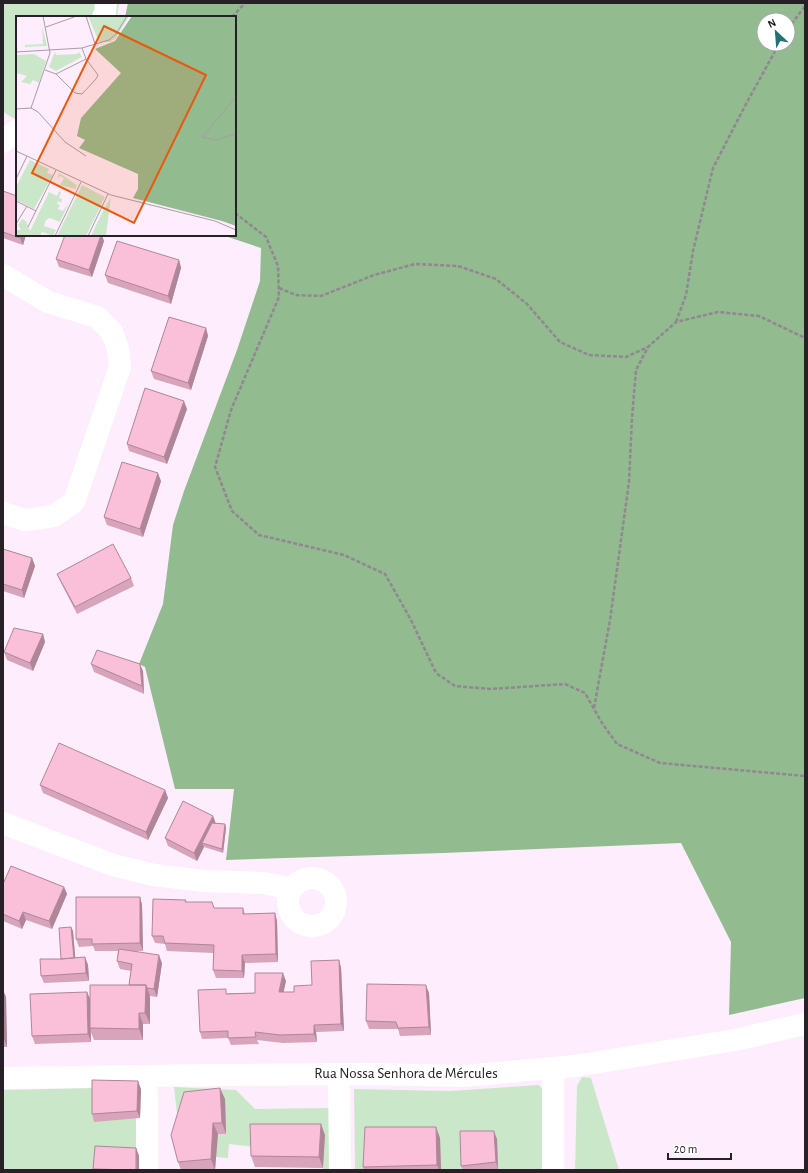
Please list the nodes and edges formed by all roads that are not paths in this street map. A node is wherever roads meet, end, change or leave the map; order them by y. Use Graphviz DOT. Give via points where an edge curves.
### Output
graph roads {
  1 [pos="106,3"];
  2 [pos="104,16"];
  3 [pos="16,131"];
  4 [pos="3,142"];
  5 [pos="3,275"];
  6 [pos="3,513"];
  7 [pos="3,823"];
  8 [pos="291,889"];
  9 [pos="805,1024"];
  10 [pos="553,1068"];
  11 [pos="339,1074"];
  12 [pos="146,1076"];
  13 [pos="3,1078"];
  14 [pos="147,1170"];
  15 [pos="340,1170"];
  16 [pos="554,1170"];
  1 -- 2 [label="street"];
  3 -- 4 [label="street"];
  5 -- 6 [label="street" via="48,302 97,317 112,332 118,349 120,367 74,502 54,516 25,520"];
  7 -- 8 [label="street" via="113,865 154,875 204,881 264,883"];
  9 -- 10 [label="street, Rua Nossa Senhora de Mércules" via="735,1040"];
  10 -- 11 [label="street, Rua Nossa Senhora de Mércules" via="464,1076"];
  10 -- 16 [label="street"];
  11 -- 12 [label="street, Rua Nossa Senhora de Mércules"];
  11 -- 15 [label="street"];
  12 -- 13 [label="street, Rua Nossa Senhora de Mércules"];
  12 -- 14 [label="street"];
}
